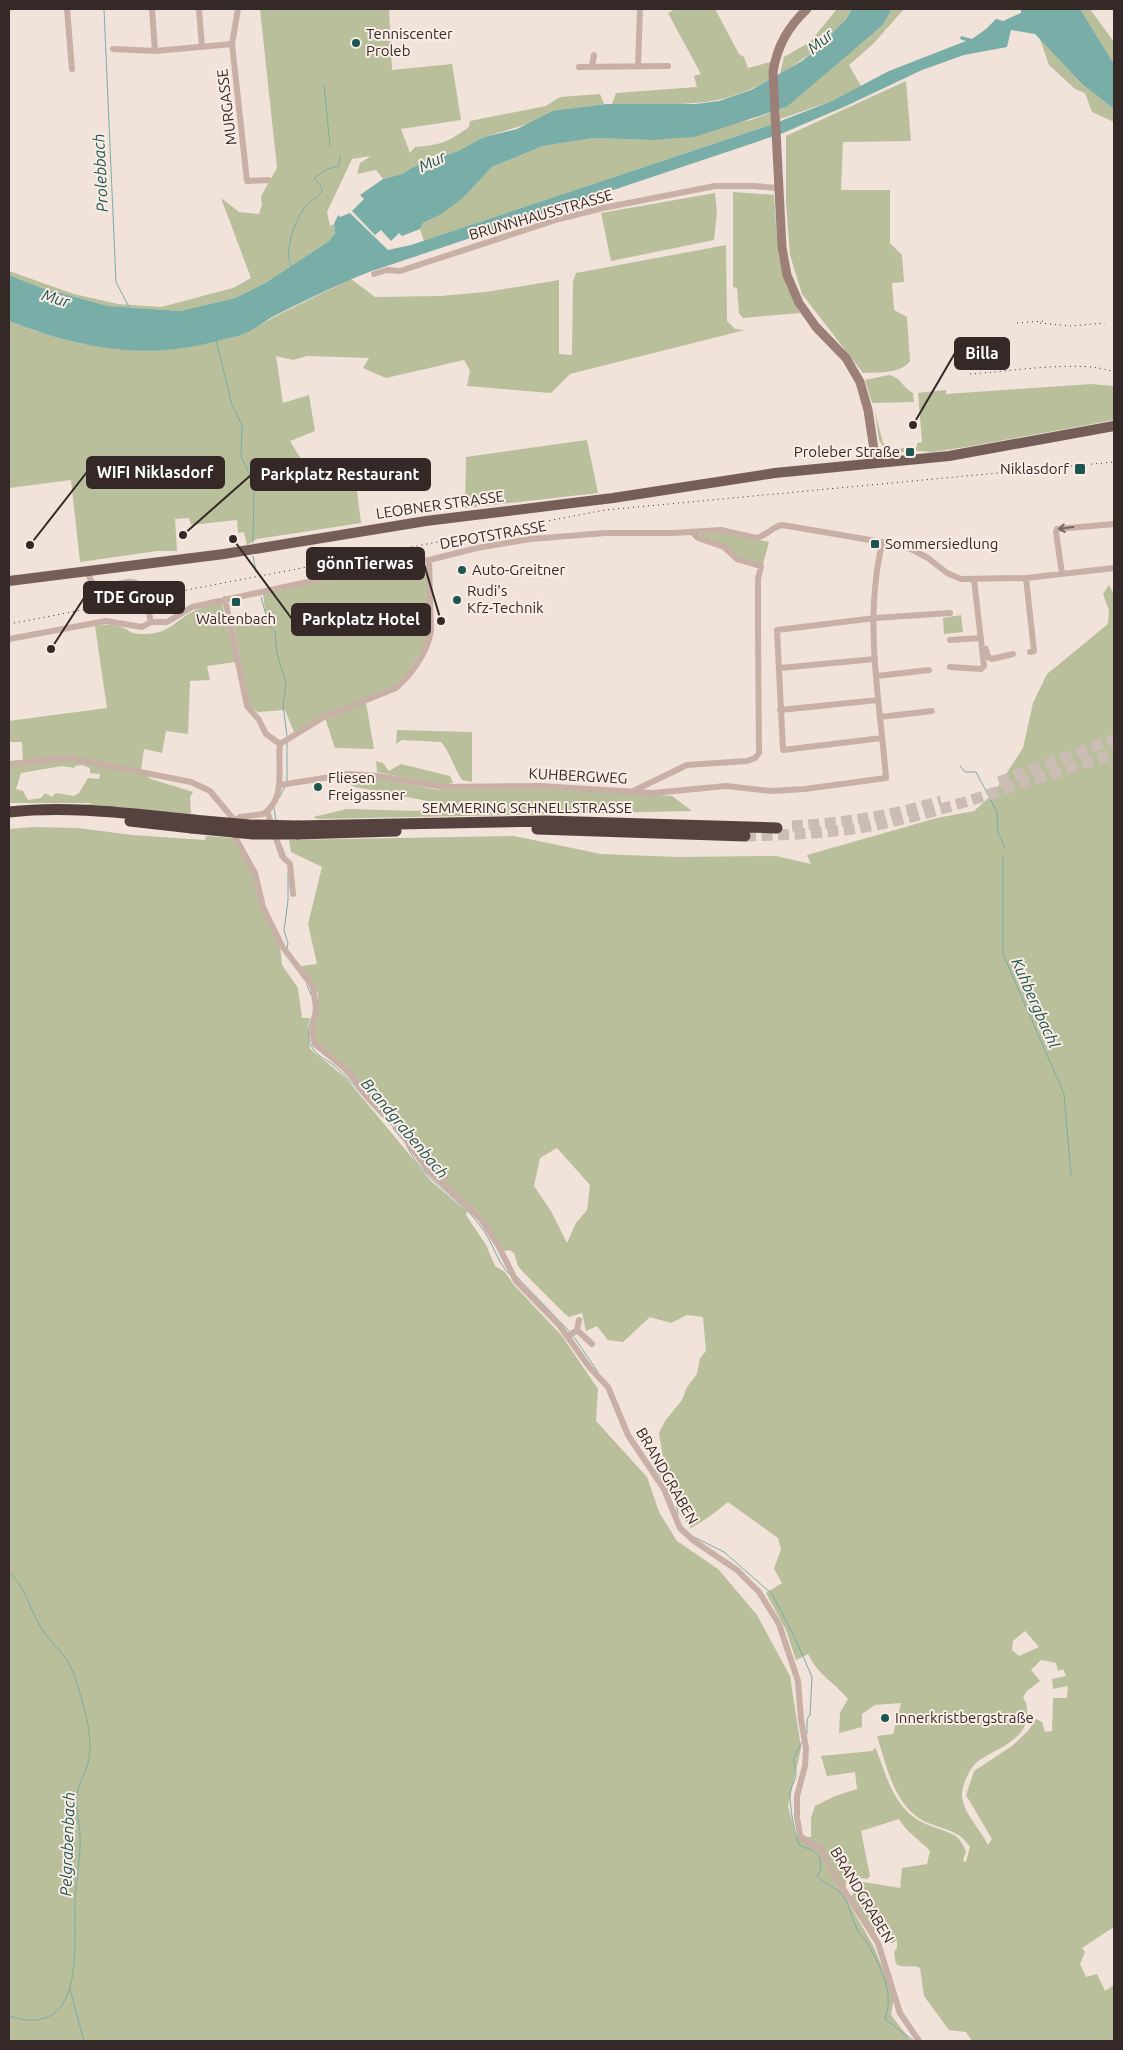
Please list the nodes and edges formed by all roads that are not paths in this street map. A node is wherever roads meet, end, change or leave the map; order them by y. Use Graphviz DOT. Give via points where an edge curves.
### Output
graph roads {
  1 [pos="67,9"];
  2 [pos="152,9"];
  3 [pos="199,9"];
  4 [pos="238,9"];
  5 [pos="640,9"];
  6 [pos="807,9"];
  7 [pos="232,44"];
  8 [pos="202,47"];
  9 [pos="113,49"];
  10 [pos="155,51"];
  11 [pos="594,55"];
  12 [pos="638,66"];
  13 [pos="668,66"];
  14 [pos="579,67"];
  15 [pos="592,67"];
  16 [pos="72,69"];
  17 [pos="268,180"];
  18 [pos="778,188"];
  19 [pos="374,274"];
  20 [pos="1114,426"];
  21 [pos="876,463"];
  22 [pos="1114,524"];
  23 [pos="692,532"];
  24 [pos="882,542"];
  25 [pos="429,560"];
  26 [pos="1114,568"];
  27 [pos="88,570"];
  28 [pos="1062,574"];
  29 [pos="1026,578"];
  30 [pos="976,580"];
  31 [pos="9,581"];
  32 [pos="225,599"];
  33 [pos="950,613"];
  34 [pos="875,618"];
  35 [pos="151,622"];
  36 [pos="981,638"];
  37 [pos="9,639"];
  38 [pos="950,640"];
  39 [pos="1030,652"];
  40 [pos="1013,654"];
  41 [pos="876,659"];
  42 [pos="950,667"];
  43 [pos="780,668"];
  44 [pos="929,670"];
  45 [pos="876,676"];
  46 [pos="878,700"];
  47 [pos="780,710"];
  48 [pos="932,711"];
  49 [pos="880,717"];
  50 [pos="882,738"];
  51 [pos="280,744"];
  52 [pos="9,764"];
  53 [pos="280,785"];
  54 [pos="632,792"];
  55 [pos="266,811"];
  56 [pos="9,812"];
  57 [pos="9,820"];
  58 [pos="235,821"];
  59 [pos="193,824"];
  60 [pos="777,828"];
  61 [pos="298,830"];
  62 [pos="745,836"];
  63 [pos="293,894"];
  64 [pos="579,1320"];
  65 [pos="572,1334"];
  66 [pos="592,1344"];
  67 [pos="918,2041"];
  1 -- 16 [label="street"];
  2 -- 10 [label="street"];
  3 -- 8 [label="street"];
  4 -- 7 [label="street, MURGASSE"];
  5 -- 12 [label="street"];
  6 -- 18 [label="main road" via="787,32 776,56 773,83"];
  7 -- 8 [label="street"];
  7 -- 17 [label="street, MURGASSE" via="247,182"];
  8 -- 10 [label="street"];
  9 -- 10 [label="street"];
  11 -- 15 [label="street"];
  12 -- 13 [label="street"];
  12 -- 15 [label="street"];
  14 -- 15 [label="street"];
  18 -- 19 [label="street, BRUNNHAUSSTRASSE" via="715,186 610,206 559,219 400,271"];
  18 -- 21 [label="main road" via="787,275 799,303 816,327 846,358 860,382"];
  20 -- 21 [label="main road, LEOBNER STRASSE" via="949,456"];
  21 -- 27 [label="main road, LEOBNER STRASSE" via="775,473 613,498 426,521 224,554"];
  22 -- 28 [label="street, one-way" via="1057,529"];
  23 -- 24 [label="street, DEPOTSTRASSE" via="721,530 761,537 775,526 782,525"];
  23 -- 25 [label="street, DEPOTSTRASSE" via="605,533 531,539"];
  23 -- 54 [label="street" via="698,538 724,547 736,559 761,566 758,579 759,753 747,761 687,765"];
  24 -- 30 [label="street, DEPOTSTRASSE" via="928,558 948,574"];
  24 -- 34 [label="street"];
  25 -- 32 [label="street, DEPOTSTRASSE" via="372,568"];
  25 -- 51 [label="street" via="430,640 404,682 382,695 324,717"];
  26 -- 28 [label="street, DEPOTSTRASSE"];
  27 -- 31 [label="main road, LEOBNER STRASSE"];
  27 -- 35 [label="street" via="89,577 98,587 127,581 139,584"];
  28 -- 29 [label="street, DEPOTSTRASSE"];
  29 -- 30 [label="street, DEPOTSTRASSE"];
  29 -- 39 [label="street" via="1034,651"];
  30 -- 36 [label="street"];
  30 -- 40 [label="street" via="988,657"];
  32 -- 35 [label="street, DEPOTSTRASSE" via="192,606 167,622"];
  32 -- 51 [label="street" via="248,706 260,720 266,734"];
  33 -- 34 [label="street"];
  34 -- 41 [label="street"];
  34 -- 43 [label="street" via="777,630"];
  35 -- 37 [label="street, DEPOTSTRASSE" via="135,628 106,621"];
  36 -- 38 [label="street"];
  36 -- 42 [label="street" via="984,666 980,669"];
  41 -- 43 [label="street"];
  41 -- 45 [label="street"];
  43 -- 47 [label="street"];
  44 -- 45 [label="street"];
  45 -- 46 [label="street"];
  46 -- 47 [label="street"];
  46 -- 49 [label="street"];
  47 -- 50 [label="street" via="783,750"];
  48 -- 49 [label="street"];
  49 -- 50 [label="street"];
  50 -- 54 [label="street, KUHBERGWEG" via="886,778 783,790 726,786"];
  51 -- 53 [label="street"];
  52 -- 58 [label="street" via="70,758 191,782 216,797"];
  53 -- 54 [label="street, KUHBERGWEG" via="349,774 444,787 540,786"];
  53 -- 55 [label="street"];
  55 -- 58 [label="street"];
  55 -- 63 [label="street" via="282,856 290,864"];
  56 -- 59 [label="highway, SEMMERING SCHNELLSTRASSE" via="106,811"];
  57 -- 59 [label="highway, SEMMERING SCHNELLSTRASSE" via="61,817"];
  58 -- 65 [label="street, BRANDGRABEN" via="236,839 255,873 269,919 282,946 313,987 316,1008 312,1034 315,1044 350,1073 367,1098 397,1127 437,1179 482,1219 519,1285"];
  59 -- 61 [label="highway, SEMMERING SCHNELLSTRASSE, bridge" via="253,834"];
  60 -- 61 [label="highway, SEMMERING SCHNELLSTRASSE" via="545,821"];
  61 -- 62 [label="highway, SEMMERING SCHNELLSTRASSE" via="545,829"];
  64 -- 65 [label="street"];
  65 -- 66 [label="street, BRANDGRABEN"];
  65 -- 67 [label="street, BRANDGRABEN" via="610,1390 628,1435 664,1489 680,1528 737,1570 759,1592 784,1634 798,1681 807,1755 798,1796 800,1835 821,1849 878,1943 900,2013"];
}
